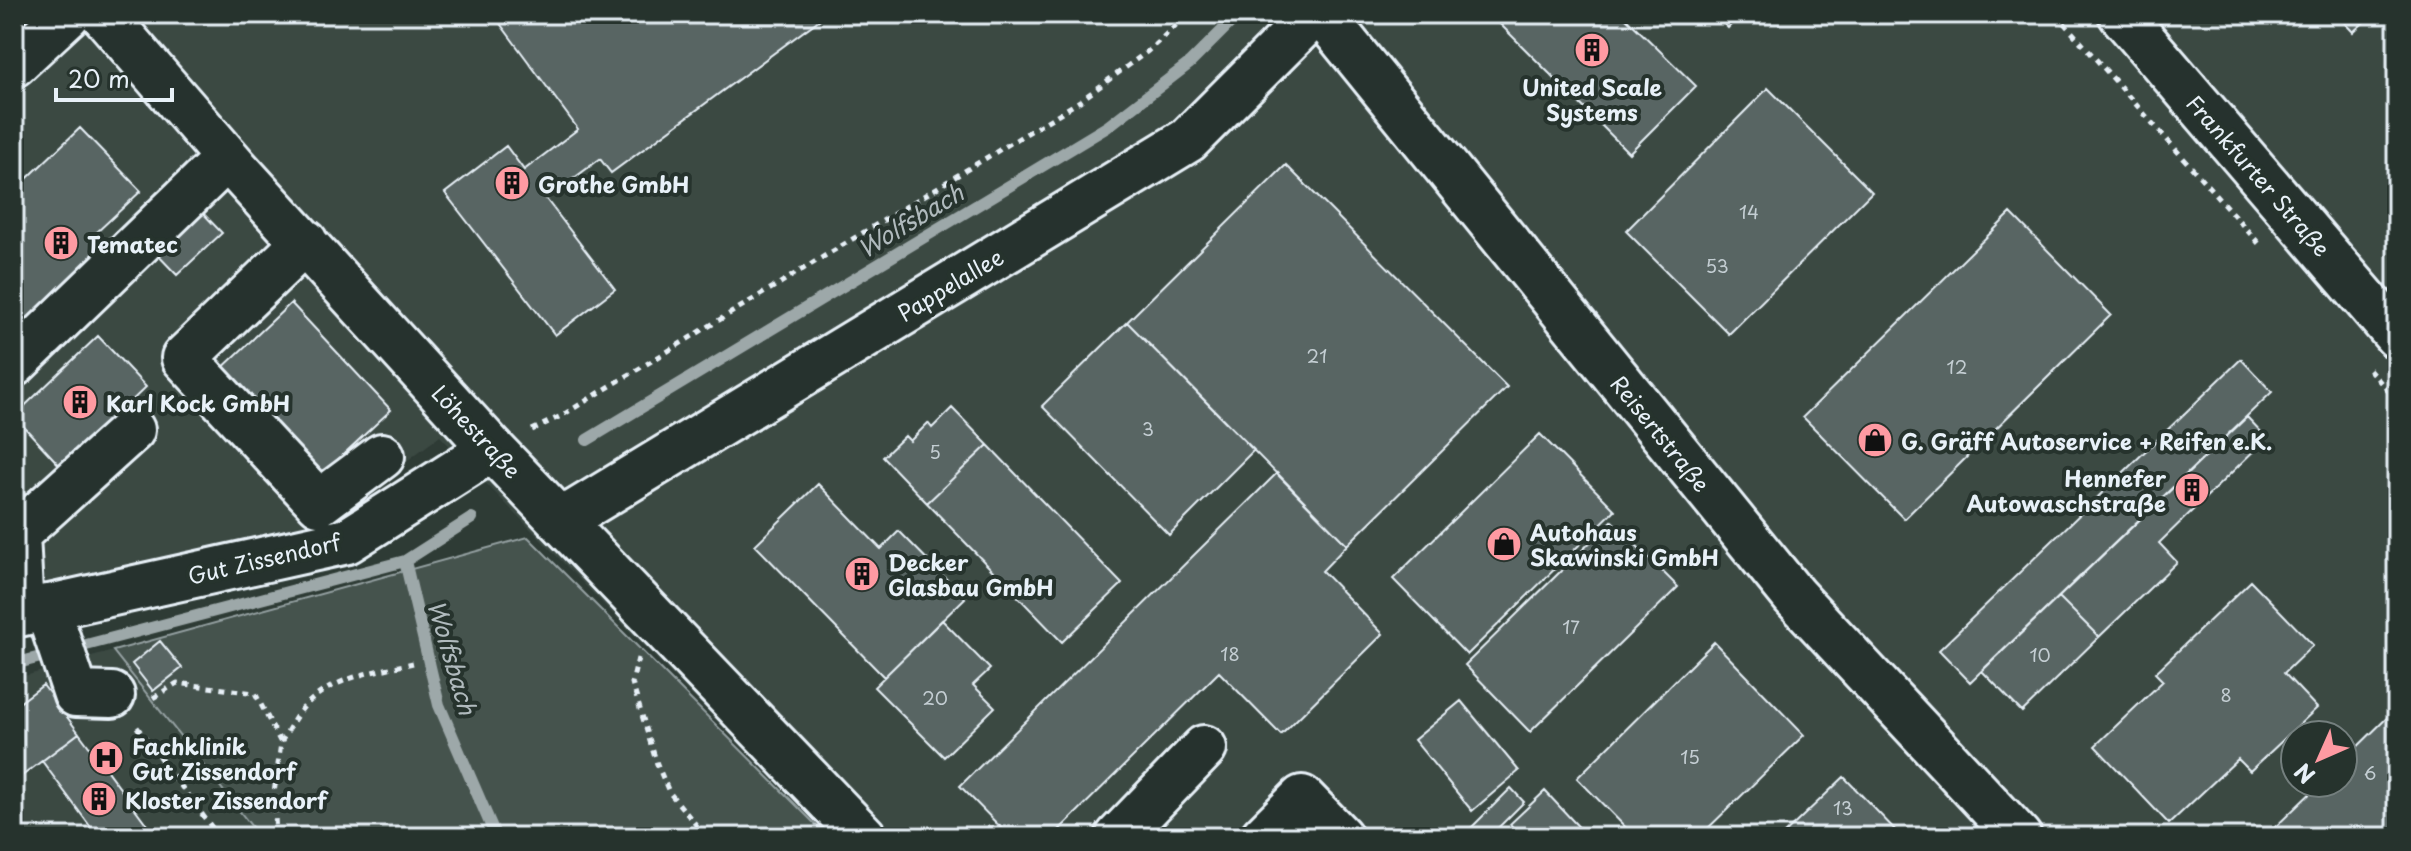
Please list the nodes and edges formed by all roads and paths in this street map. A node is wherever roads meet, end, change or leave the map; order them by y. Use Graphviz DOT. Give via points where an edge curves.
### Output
graph roads {
  1 [pos="68,14"];
  2 [pos="103,14"];
  3 [pos="1188,14"];
  4 [pos="1314,14"];
  5 [pos="1322,14"];
  6 [pos="2056,14"];
  7 [pos="2121,14"];
  8 [pos="14,64"];
  9 [pos="227,158"];
  10 [pos="305,242"];
  11 [pos="2264,249"];
  12 [pos="2397,336"];
  13 [pos="14,364"];
  14 [pos="2368,367"];
  15 [pos="2397,401"];
  16 [pos="132,430"];
  17 [pos="492,449"];
  18 [pos="382,456"];
  19 [pos="561,521"];
  20 [pos="648,612"];
  21 [pos="41,628"];
  22 [pos="413,663"];
  23 [pos="112,695"];
  24 [pos="281,743"];
  25 [pos="1204,748"];
  26 [pos="219,837"];
  27 [pos="276,837"];
  28 [pos="706,837"];
  29 [pos="864,837"];
  30 [pos="1118,837"];
  31 [pos="1263,837"];
  32 [pos="1340,837"];
  33 [pos="2019,837"];
  1 -- 8 [label="street"];
  2 -- 9 [label="street, Löhestraße"];
  3 -- 17 [label="path" via="1148,51 1067,109 561,416"];
  4 -- 19 [label="street, Pappelallee" via="1188,140"];
  5 -- 33 [label="street, Reisertstraße" via="1794,596"];
  6 -- 11 [label="path"];
  7 -- 12 [label="street, Frankfurter Straße"];
  9 -- 10 [label="street, Löhestraße"];
  9 -- 13 [label="street"];
  10 -- 17 [label="street, Löhestraße"];
  10 -- 18 [label="street" via="184,358 319,503"];
  14 -- 15 [label="path"];
  16 -- 21 [label="street" via="17,534"];
  17 -- 19 [label="street, Löhestraße"];
  17 -- 21 [label="street, Gut Zissendorf" via="347,541"];
  19 -- 20 [label="street, Löhestraße"];
  20 -- 28 [label="path" via="632,683 669,792"];
  20 -- 29 [label="street, Löhestraße"];
  21 -- 23 [label="street" via="76,694"];
  22 -- 24 [label="path" via="328,686 301,710"];
  23 -- 24 [label="path" via="156,698 177,683 255,693"];
  23 -- 26 [label="path"];
  24 -- 27 [label="path" via="274,793"];
  25 -- 30 [label="street"];
  31 -- 32 [label="street" via="1302,798"];
}
